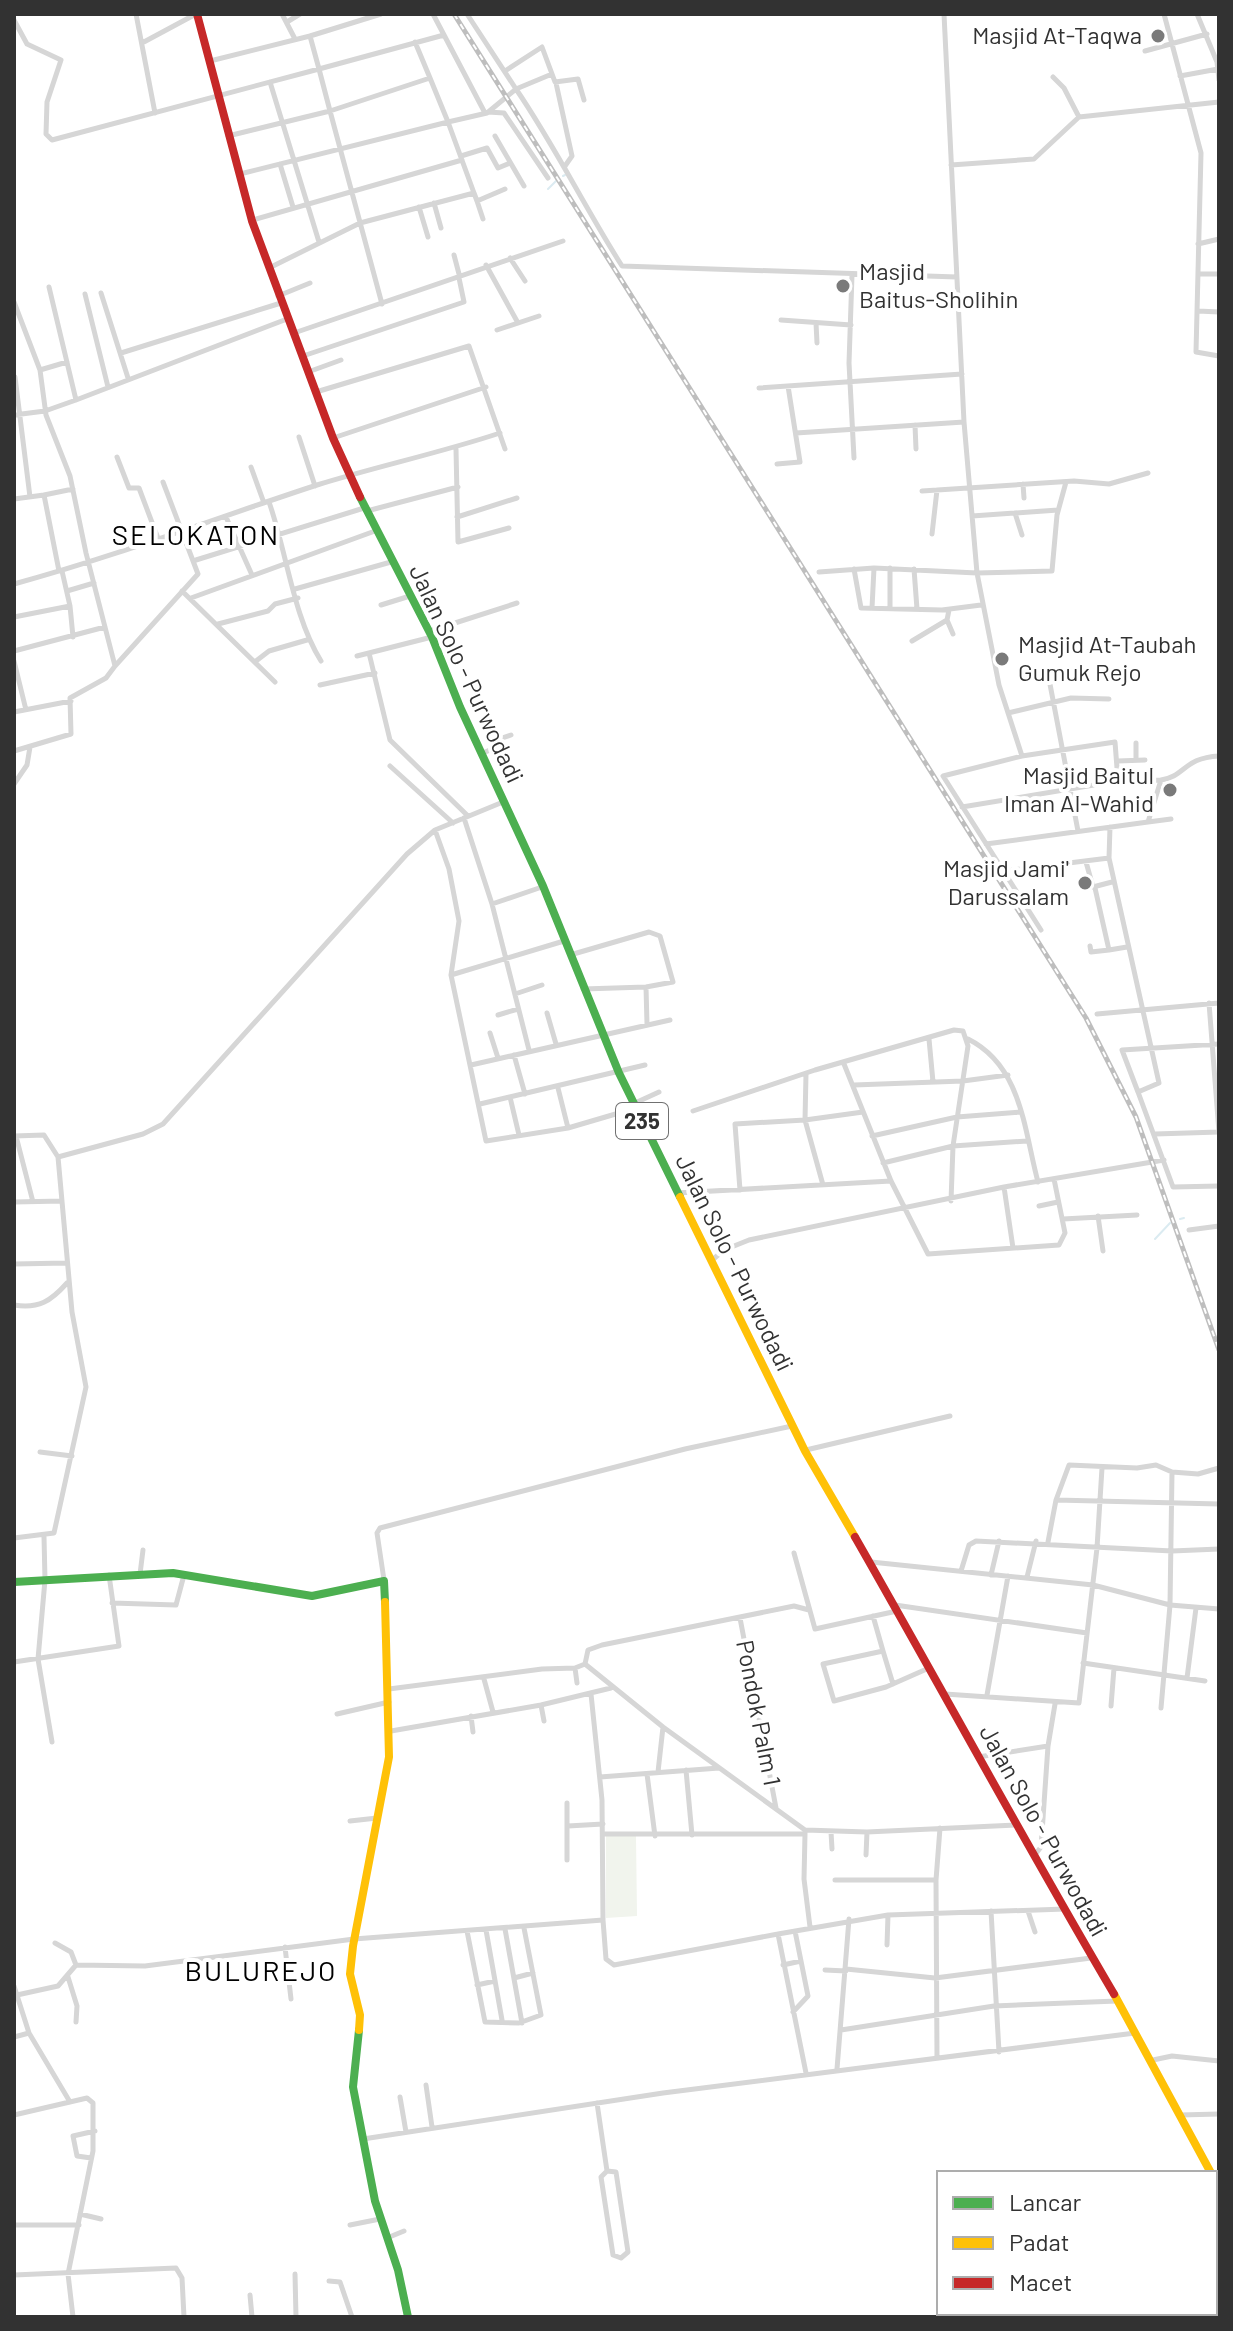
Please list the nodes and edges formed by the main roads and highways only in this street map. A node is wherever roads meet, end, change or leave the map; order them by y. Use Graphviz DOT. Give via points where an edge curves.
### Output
graph roads {
  1 [pos="197,14"];
  2 [pos="14,1582"];
  3 [pos="1213,2171"];
  4 [pos="408,2317"];
  1 -- 3 [label="main road, Jalan Solo - Purwodadi / 235" via="252,221 333,438 375,531 431,634 619,1073 805,1451"];
  2 -- 4 [label="main road" via="184,1574 302,1596 331,1595 384,1581 391,1731 350,1974 360,2015 353,2087"];
}
